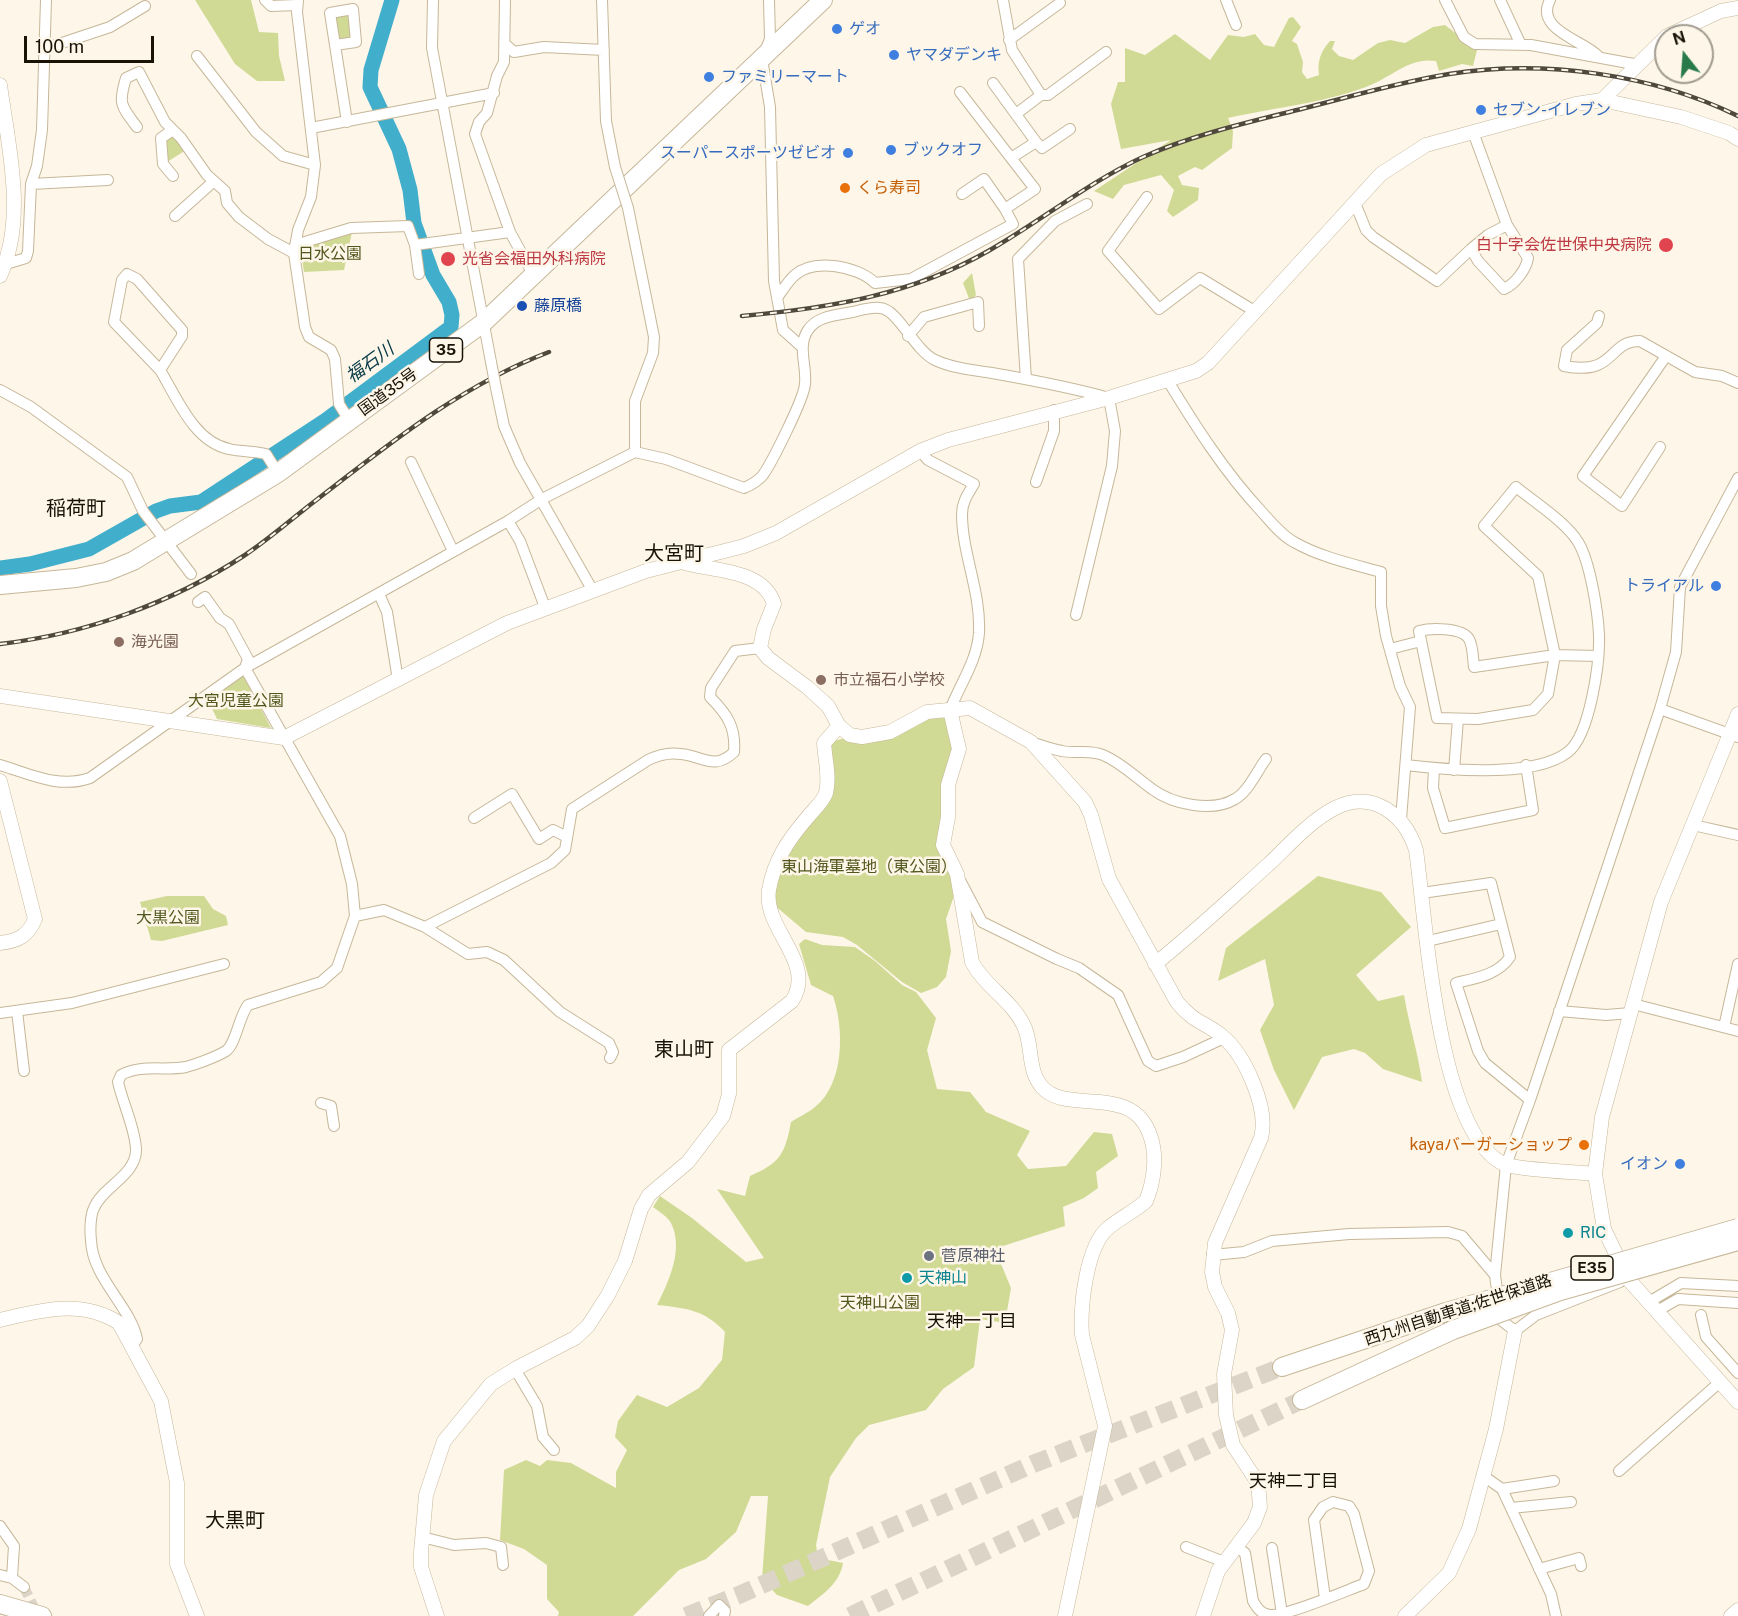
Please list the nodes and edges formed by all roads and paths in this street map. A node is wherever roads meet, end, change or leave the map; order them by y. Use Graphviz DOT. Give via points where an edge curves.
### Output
graph roads {
  1 [pos="46,0"];
  2 [pos="266,0"];
  3 [pos="433,0"];
  4 [pos="505,0"];
  5 [pos="602,0"];
  6 [pos="769,0"];
  7 [pos="823,0"];
  8 [pos="1003,0"];
  9 [pos="1226,0"];
  10 [pos="1445,0"];
  11 [pos="1500,0"];
  12 [pos="1550,0"];
  13 [pos="298,3"];
  14 [pos="1060,3"];
  15 [pos="1735,5"];
  16 [pos="145,6"];
  17 [pos="1693,24"];
  18 [pos="1236,25"];
  19 [pos="1009,40"];
  20 [pos="505,44"];
  21 [pos="335,45"];
  22 [pos="1521,45"];
  23 [pos="44,49"];
  24 [pos="1654,49"];
  25 [pos="604,50"];
  26 [pos="1106,52"];
  27 [pos="197,56"];
  28 [pos="1600,58"];
  29 [pos="762,59"];
  30 [pos="1639,65"];
  31 [pos="993,83"];
  32 [pos="0,85"];
  33 [pos="960,92"];
  34 [pos="494,93"];
  35 [pos="1041,95"];
  36 [pos="1602,100"];
  37 [pos="442,103"];
  38 [pos="1016,114"];
  39 [pos="346,122"];
  40 [pos="137,127"];
  41 [pos="311,128"];
  42 [pos="1070,129"];
  43 [pos="173,130"];
  44 [pos="1473,132"];
  45 [pos="1738,139"];
  46 [pos="1035,142"];
  47 [pos="1011,158"];
  48 [pos="315,165"];
  49 [pos="174,176"];
  50 [pos="108,180"];
  51 [pos="214,181"];
  52 [pos="31,184"];
  53 [pos="962,194"];
  54 [pos="1147,197"];
  55 [pos="1354,203"];
  56 [pos="1087,204"];
  57 [pos="1005,209"];
  58 [pos="175,216"];
  59 [pos="1507,225"];
  60 [pos="510,232"];
  61 [pos="468,237"];
  62 [pos="419,245"];
  63 [pos="295,249"];
  64 [pos="1471,249"];
  65 [pos="3,270"];
  66 [pos="419,274"];
  67 [pos="534,276"];
  68 [pos="777,298"];
  69 [pos="1256,312"];
  70 [pos="1599,316"];
  71 [pos="483,323"];
  72 [pos="979,326"];
  73 [pos="908,336"];
  74 [pos="802,347"];
  75 [pos="1666,356"];
  76 [pos="160,370"];
  77 [pos="1026,379"];
  78 [pos="1168,381"];
  79 [pos="1738,383"];
  80 [pos="0,390"];
  81 [pos="1108,398"];
  82 [pos="344,411"];
  83 [pos="1054,411"];
  84 [pos="1660,447"];
  85 [pos="920,451"];
  86 [pos="634,452"];
  87 [pos="411,462"];
  88 [pos="272,463"];
  89 [pos="1738,478"];
  90 [pos="1036,482"];
  91 [pos="542,499"];
  92 [pos="508,521"];
  93 [pos="163,538"];
  94 [pos="453,551"];
  95 [pos="678,561"];
  96 [pos="190,574"];
  97 [pos="0,585"];
  98 [pos="593,591"];
  99 [pos="380,594"];
  100 [pos="198,602"];
  101 [pos="546,610"];
  102 [pos="1076,615"];
  103 [pos="1421,641"];
  104 [pos="760,648"];
  105 [pos="1390,649"];
  106 [pos="1555,655"];
  107 [pos="1598,656"];
  108 [pos="246,668"];
  109 [pos="398,680"];
  110 [pos="0,696"];
  111 [pos="1660,709"];
  112 [pos="950,710"];
  113 [pos="1738,714"];
  114 [pos="1458,719"];
  115 [pos="167,722"];
  116 [pos="839,726"];
  117 [pos="1734,736"];
  118 [pos="284,738"];
  119 [pos="1030,742"];
  120 [pos="1266,759"];
  121 [pos="0,765"];
  122 [pos="1406,765"];
  123 [pos="1526,765"];
  124 [pos="1434,768"];
  125 [pos="1454,770"];
  126 [pos="0,781"];
  127 [pos="474,818"];
  128 [pos="1401,819"];
  129 [pos="1693,825"];
  130 [pos="1738,835"];
  131 [pos="567,837"];
  132 [pos="957,874"];
  133 [pos="1422,893"];
  134 [pos="355,916"];
  135 [pos="1502,924"];
  136 [pos="425,927"];
  137 [pos="1428,941"];
  138 [pos="4,944"];
  139 [pos="224,964"];
  140 [pos="1155,964"];
  141 [pos="1738,964"];
  142 [pos="1632,1008"];
  143 [pos="17,1011"];
  144 [pos="1559,1011"];
  145 [pos="0,1013"];
  146 [pos="1724,1027"];
  147 [pos="1738,1031"];
  148 [pos="1224,1038"];
  149 [pos="610,1058"];
  150 [pos="24,1071"];
  151 [pos="1530,1100"];
  152 [pos="321,1103"];
  153 [pos="334,1126"];
  154 [pos="1506,1165"];
  155 [pos="1595,1174"];
  156 [pos="1738,1228"];
  157 [pos="1738,1240"];
  158 [pos="1212,1255"];
  159 [pos="1495,1275"];
  160 [pos="1628,1279"];
  161 [pos="1738,1286"];
  162 [pos="1738,1303"];
  163 [pos="1653,1306"];
  164 [pos="1701,1315"];
  165 [pos="0,1320"];
  166 [pos="1515,1331"];
  167 [pos="133,1345"];
  168 [pos="1282,1367"];
  169 [pos="515,1369"];
  170 [pos="1738,1373"];
  171 [pos="1720,1382"];
  172 [pos="1302,1400"];
  173 [pos="1738,1402"];
  174 [pos="554,1450"];
  175 [pos="1619,1471"];
  176 [pos="1485,1477"];
  177 [pos="1554,1481"];
  178 [pos="1502,1488"];
  179 [pos="1571,1502"];
  180 [pos="1511,1508"];
  181 [pos="0,1526"];
  182 [pos="422,1538"];
  183 [pos="1235,1546"];
  184 [pos="1186,1547"];
  185 [pos="1272,1548"];
  186 [pos="1224,1562"];
  187 [pos="504,1565"];
  188 [pos="1581,1566"];
  189 [pos="1539,1569"];
  190 [pos="0,1575"];
  191 [pos="12,1578"];
  192 [pos="24,1587"];
  193 [pos="1325,1598"];
  194 [pos="0,1604"];
  195 [pos="1738,1610"];
  196 [pos="1282,1614"];
  197 [pos="1556,1615"];
  198 [pos="42,1616"];
  199 [pos="197,1616"];
  200 [pos="437,1616"];
  201 [pos="709,1616"];
  202 [pos="724,1616"];
  203 [pos="1065,1616"];
  204 [pos="1203,1616"];
  205 [pos="1406,1616"];
  206 [pos="1731,1616"];
  1 -- 23 [label="street"];
  2 -- 13 [label="street" via="271,6"];
  3 -- 37 [label="street" via="432,48"];
  4 -- 20 [label="street"];
  5 -- 25 [label="street"];
  6 -- 29 [label="street" via="770,39"];
  7 -- 29 [label="highway, 国道35号 / 35"];
  8 -- 19 [label="street"];
  9 -- 18 [label="street"];
  10 -- 22 [label="street" via="1464,37 1475,44"];
  11 -- 22 [label="street"];
  12 -- 28 [label="street" via="1549,15 1559,32"];
  13 -- 41 [label="street"];
  14 -- 19 [label="street"];
  15 -- 17 [label="street"];
  16 -- 23 [label="street" via="110,27"];
  19 -- 35 [label="street"];
  20 -- 25 [label="street" via="514,52 544,46"];
  20 -- 34 [label="street"];
  21 -- 39 [label="street"];
  22 -- 28 [label="street"];
  23 -- 52 [label="street" via="42,130"];
  24 -- 30 [label="street"];
  25 -- 86 [label="street, bridge" via="606,121 654,337 651,359 635,400"];
  26 -- 35 [label="street" via="1048,95"];
  27 -- 48 [label="street" via="256,132 283,156"];
  28 -- 30 [label="street"];
  29 -- 67 [label="highway, 国道35号 / 35"];
  29 -- 68 [label="street" via="770,107"];
  30 -- 36 [label="street"];
  31 -- 38 [label="street"];
  32 -- 65 [label="street" via="14,201"];
  33 -- 47 [label="street"];
  34 -- 37 [label="street"];
  34 -- 60 [label="street" via="475,134"];
  35 -- 38 [label="street"];
  36 -- 44 [label="street"];
  36 -- 45 [label="street" via="1681,117"];
  37 -- 39 [label="street"];
  37 -- 61 [label="street"];
  38 -- 46 [label="street"];
  39 -- 41 [label="street"];
  40 -- 43 [label="street" via="120,105 120,96 126,78 139,72"];
  41 -- 48 [label="street"];
  42 -- 46 [label="street" via="1041,148"];
  43 -- 49 [label="street" via="161,138 163,164"];
  43 -- 51 [label="street"];
  44 -- 55 [label="street" via="1407,156 1381,174"];
  44 -- 59 [label="street"];
  46 -- 47 [label="street"];
  47 -- 57 [label="street" via="1035,189"];
  48 -- 63 [label="street" via="311,197"];
  50 -- 52 [label="street"];
  51 -- 58 [label="street"];
  51 -- 63 [label="street" via="225,191 227,202 239,217 268,239"];
  52 -- 65 [label="street" via="26,258"];
  53 -- 57 [label="street" via="984,179"];
  54 -- 69 [label="street" via="1108,251 1159,309 1200,278"];
  55 -- 64 [label="street" via="1372,237 1437,281"];
  55 -- 69 [label="street"];
  56 -- 77 [label="street" via="1055,221 1018,259"];
  57 -- 68 [label="street" via="1012,224 911,279 875,283 868,275 855,271 810,266 794,275"];
  59 -- 64 [label="street"];
  59 -- 64 [label="street" via="1528,258 1510,286 1504,289"];
  60 -- 61 [label="street"];
  60 -- 67 [label="street"];
  61 -- 62 [label="street"];
  61 -- 71 [label="street"];
  62 -- 63 [label="street" via="408,226 351,228"];
  62 -- 66 [label="street"];
  63 -- 82 [label="street" via="305,327 309,337 331,350"];
  67 -- 71 [label="highway, 国道35号 / 35"];
  68 -- 74 [label="street" via="783,330"];
  69 -- 78 [label="street" via="1208,363"];
  70 -- 75 [label="street" via="1597,323 1567,350 1564,366 1593,368 1606,363 1629,341 1640,341"];
  71 -- 82 [label="highway, 国道35号 / 35"];
  71 -- 91 [label="street, bridge" via="504,426"];
  72 -- 73 [label="street" via="978,302 924,317"];
  73 -- 74 [label="street" via="888,310 872,308 817,321 805,335"];
  73 -- 77 [label="street" via="935,360"];
  74 -- 86 [label="street" via="803,393 769,466 752,484 744,488 666,459"];
  75 -- 79 [label="street" via="1695,372"];
  75 -- 84 [label="street" via="1583,476 1622,506"];
  76 -- 76 [label="street" via="114,322 122,280 127,274 137,279 182,330"];
  76 -- 88 [label="street" via="207,440"];
  77 -- 81 [label="street"];
  78 -- 81 [label="street"];
  78 -- 105 [label="street" via="1201,437 1278,530 1311,551 1381,572 1381,606"];
  80 -- 93 [label="street" via="31,407 127,477 143,511"];
  81 -- 83 [label="street"];
  81 -- 102 [label="street" via="1115,431 1112,466"];
  82 -- 88 [label="highway, 国道35号 / 35"];
  83 -- 85 [label="street"];
  83 -- 90 [label="street" via="1054,431"];
  85 -- 95 [label="street" via="776,533 744,546"];
  85 -- 112 [label="street" via="928,460 974,484 962,514 978,593 979,633 975,658"];
  86 -- 91 [label="street"];
  87 -- 94 [label="street"];
  88 -- 93 [label="highway, 国道35号 / 35"];
  89 -- 111 [label="street" via="1680,587 1677,652"];
  91 -- 92 [label="street"];
  91 -- 98 [label="street"];
  92 -- 94 [label="street"];
  92 -- 101 [label="street" via="520,541"];
  93 -- 96 [label="street"];
  93 -- 97 [label="highway, 国道35号 / 35" via="133,561 106,572"];
  94 -- 99 [label="street"];
  95 -- 98 [label="street"];
  95 -- 104 [label="street" via="752,578 764,585 774,604"];
  98 -- 101 [label="street"];
  99 -- 108 [label="street"];
  99 -- 109 [label="street" via="387,612"];
  100 -- 108 [label="street" via="205,597 229,624 248,659"];
  101 -- 109 [label="street" via="507,623"];
  103 -- 105 [label="street"];
  103 -- 106 [label="street" via="1419,631 1431,628 1462,633 1469,639 1474,667"];
  103 -- 114 [label="street" via="1437,718"];
  104 -- 116 [label="street" via="828,706"];
  104 -- 131 [label="street" via="735,651 711,688 710,697 727,714 735,734 734,752 724,761 714,762 681,753 648,760 572,810"];
  105 -- 122 [label="street" via="1410,707"];
  106 -- 107 [label="street"];
  106 -- 107 [label="street" via="1538,576 1484,526 1516,487 1577,541 1598,621"];
  106 -- 114 [label="street" via="1548,694 1533,710"];
  107 -- 123 [label="street" via="1580,738 1557,759"];
  108 -- 115 [label="street"];
  108 -- 118 [label="street"];
  109 -- 118 [label="street"];
  110 -- 115 [label="street"];
  111 -- 117 [label="street"];
  111 -- 144 [label="street"];
  112 -- 116 [label="street" via="927,712 890,732 862,737 850,735"];
  112 -- 119 [label="street" via="970,708"];
  112 -- 132 [label="street" via="959,749 948,785 944,845"];
  113 -- 117 [label="street"];
  114 -- 125 [label="street"];
  115 -- 118 [label="street"];
  115 -- 121 [label="street" via="80,781 58,783"];
  116 -- 169 [label="street" via="824,742 826,794 786,844 769,892 770,912 795,961 797,993 729,1050 729,1094 723,1116 688,1162 649,1195 625,1261 588,1326 560,1347"];
  117 -- 129 [label="street"];
  118 -- 134 [label="street" via="340,836"];
  119 -- 120 [label="street" via="1064,752 1100,754 1154,791 1196,805 1235,799"];
  119 -- 140 [label="street" via="1085,802 1110,879"];
  122 -- 124 [label="street"];
  122 -- 128 [label="street"];
  123 -- 124 [label="street" via="1533,810 1445,828 1433,788"];
  123 -- 125 [label="street"];
  124 -- 125 [label="street"];
  126 -- 138 [label="street" via="35,919 22,938"];
  127 -- 131 [label="street" via="512,794 539,839 553,830"];
  128 -- 133 [label="street" via="1416,850"];
  128 -- 140 [label="street" via="1370,804 1336,808 1314,823"];
  129 -- 130 [label="street"];
  129 -- 142 [label="street" via="1661,902"];
  131 -- 136 [label="street" via="565,850 551,863"];
  132 -- 148 [label="street" via="982,922 1079,968 1118,995 1148,1061 1156,1066"];
  132 -- 203 [label="street" via="972,962 1023,1024 1042,1088 1062,1097 1117,1105 1134,1112 1148,1127 1153,1144 1152,1177 1146,1201 1106,1229 1091,1257 1082,1335 1105,1426"];
  133 -- 135 [label="street" via="1491,883"];
  133 -- 137 [label="street"];
  134 -- 136 [label="street" via="384,910"];
  134 -- 167 [label="street" via="337,968 321,982 248,1005 226,1051 186,1067 121,1075 118,1082 134,1137 135,1158 94,1208 91,1239 92,1254 116,1302 134,1325 137,1339"];
  135 -- 137 [label="street"];
  135 -- 151 [label="street" via="1510,957 1504,966 1456,983 1485,1063"];
  136 -- 149 [label="street" via="468,954 487,952 504,960 560,1012 609,1043 613,1052"];
  137 -- 154 [label="street" via="1438,1020 1464,1116 1479,1143"];
  139 -- 143 [label="street" via="72,1003"];
  140 -- 148 [label="street" via="1188,1016"];
  141 -- 146 [label="street"];
  142 -- 144 [label="street" via="1606,1015"];
  142 -- 146 [label="street"];
  142 -- 155 [label="street" via="1602,1117"];
  143 -- 145 [label="street"];
  143 -- 150 [label="street"];
  144 -- 151 [label="street"];
  146 -- 147 [label="street"];
  148 -- 158 [label="street" via="1254,1087 1265,1124"];
  151 -- 154 [label="street"];
  152 -- 153 [label="street" via="331,1106"];
  154 -- 155 [label="street"];
  154 -- 159 [label="street"];
  155 -- 160 [label="street" via="1604,1229"];
  156 -- 168 [label="highway, 西九州自動車道;佐世保道路 / E35, bridge" via="1446,1312"];
  157 -- 160 [label="street"];
  157 -- 172 [label="highway, 西九州自動車道;佐世保道路 / E35, bridge" via="1560,1291 1453,1330"];
  158 -- 159 [label="street" via="1244,1252 1272,1241 1440,1231 1462,1236"];
  158 -- 183 [label="street" via="1215,1287 1232,1330 1224,1374 1226,1415 1233,1445 1258,1483 1260,1507 1254,1523"];
  159 -- 166 [label="street" via="1501,1320"];
  160 -- 163 [label="street"];
  160 -- 166 [label="street" via="1536,1315"];
  161 -- 163 [label="street" via="1681,1283"];
  162 -- 163 [label="street" via="1678,1299"];
  163 -- 171 [label="street"];
  164 -- 170 [label="street" via="1706,1337"];
  165 -- 167 [label="street" via="64,1307 90,1311 119,1323"];
  166 -- 176 [label="street"];
  167 -- 199 [label="street" via="161,1401 168,1426 177,1483 177,1564"];
  169 -- 174 [label="street" via="537,1406 543,1437"];
  169 -- 182 [label="street" via="491,1384 444,1441 426,1495"];
  171 -- 173 [label="street"];
  171 -- 175 [label="street"];
  176 -- 178 [label="street"];
  176 -- 205 [label="street" via="1454,1566"];
  177 -- 178 [label="street"];
  178 -- 180 [label="street"];
  179 -- 180 [label="street"];
  180 -- 189 [label="street"];
  181 -- 191 [label="street" via="15,1546"];
  182 -- 187 [label="street" via="454,1545 486,1543 501,1547"];
  182 -- 200 [label="street" via="421,1567"];
  183 -- 186 [label="street"];
  183 -- 196 [label="street" via="1245,1553 1257,1608 1271,1616"];
  184 -- 186 [label="street"];
  185 -- 196 [label="street"];
  186 -- 204 [label="street"];
  188 -- 189 [label="street" via="1579,1558"];
  189 -- 197 [label="street"];
  190 -- 191 [label="street"];
  191 -- 192 [label="street"];
  193 -- 193 [label="street" via="1364,1584 1369,1571 1354,1514 1349,1506 1339,1502 1323,1507 1314,1520"];
  193 -- 196 [label="street"];
  194 -- 198 [label="highway"];
  195 -- 206 [label="street"];
  201 -- 202 [label="street" via="719,1605"];
}
